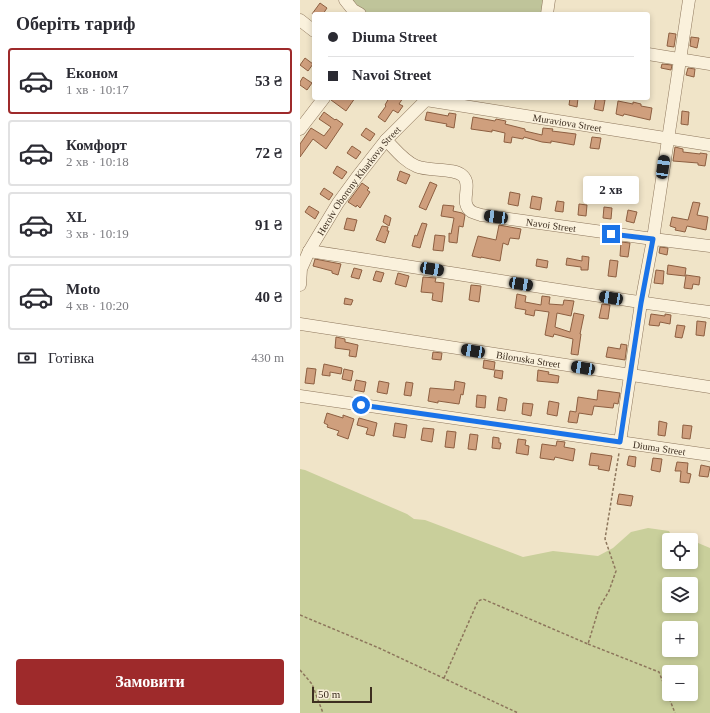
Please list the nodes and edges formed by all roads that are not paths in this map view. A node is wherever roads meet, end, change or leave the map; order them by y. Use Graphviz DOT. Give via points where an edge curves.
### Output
graph roads {
  1 [pos="345,0"];
  2 [pos="549,0"];
  3 [pos="689,0"];
  4 [pos="356,12"];
  5 [pos="547,12"];
  6 [pos="300,20"];
  7 [pos="312,29"];
  8 [pos="650,54"];
  9 [pos="680,60"];
  10 [pos="710,64"];
  11 [pos="322,100"];
  12 [pos="425,100"];
  13 [pos="432,100"];
  14 [pos="300,129"];
  15 [pos="668,138"];
  16 [pos="386,140"];
  17 [pos="710,145"];
  18 [pos="653,239"];
  19 [pos="710,246"];
  20 [pos="309,251"];
  21 [pos="300,269"];
  22 [pos="300,285"];
  23 [pos="641,303"];
  24 [pos="710,312"];
  25 [pos="300,324"];
  26 [pos="630,375"];
  27 [pos="710,387"];
  28 [pos="300,396"];
  29 [pos="620,442"];
  30 [pos="710,455"];
  1 -- 4 [label="street"];
  2 -- 5 [label="street"];
  3 -- 9 [label="street"];
  6 -- 7 [label="street"];
  8 -- 9 [label="street"];
  9 -- 10 [label="street"];
  9 -- 15 [label="street"];
  11 -- 14 [label="street"];
  12 -- 16 [label="street, Heroiv Oborony Kharkova Street"];
  13 -- 15 [label="street, Muraviova Street"];
  15 -- 17 [label="street, Muraviova Street"];
  15 -- 18 [label="street"];
  16 -- 18 [label="street, Navoi Street" via="408,162 416,166 458,172 464,176 467,187 466,206 471,212"];
  16 -- 20 [label="street, Heroiv Oborony Kharkova Street" via="338,204"];
  18 -- 19 [label="street, Navoi Street"];
  18 -- 23 [label="street"];
  20 -- 21 [label="street, Heroiv Oborony Kharkova Street"];
  20 -- 23 [label="street"];
  21 -- 22 [label="street, Heroiv Oborony Kharkova Street"];
  23 -- 24 [label="street"];
  23 -- 26 [label="street"];
  25 -- 26 [label="street, Biloruska Street"];
  26 -- 27 [label="street, Biloruska Street"];
  26 -- 29 [label="street"];
  28 -- 29 [label="street, Diuma Street"];
  29 -- 30 [label="street, Diuma Street"];
}
